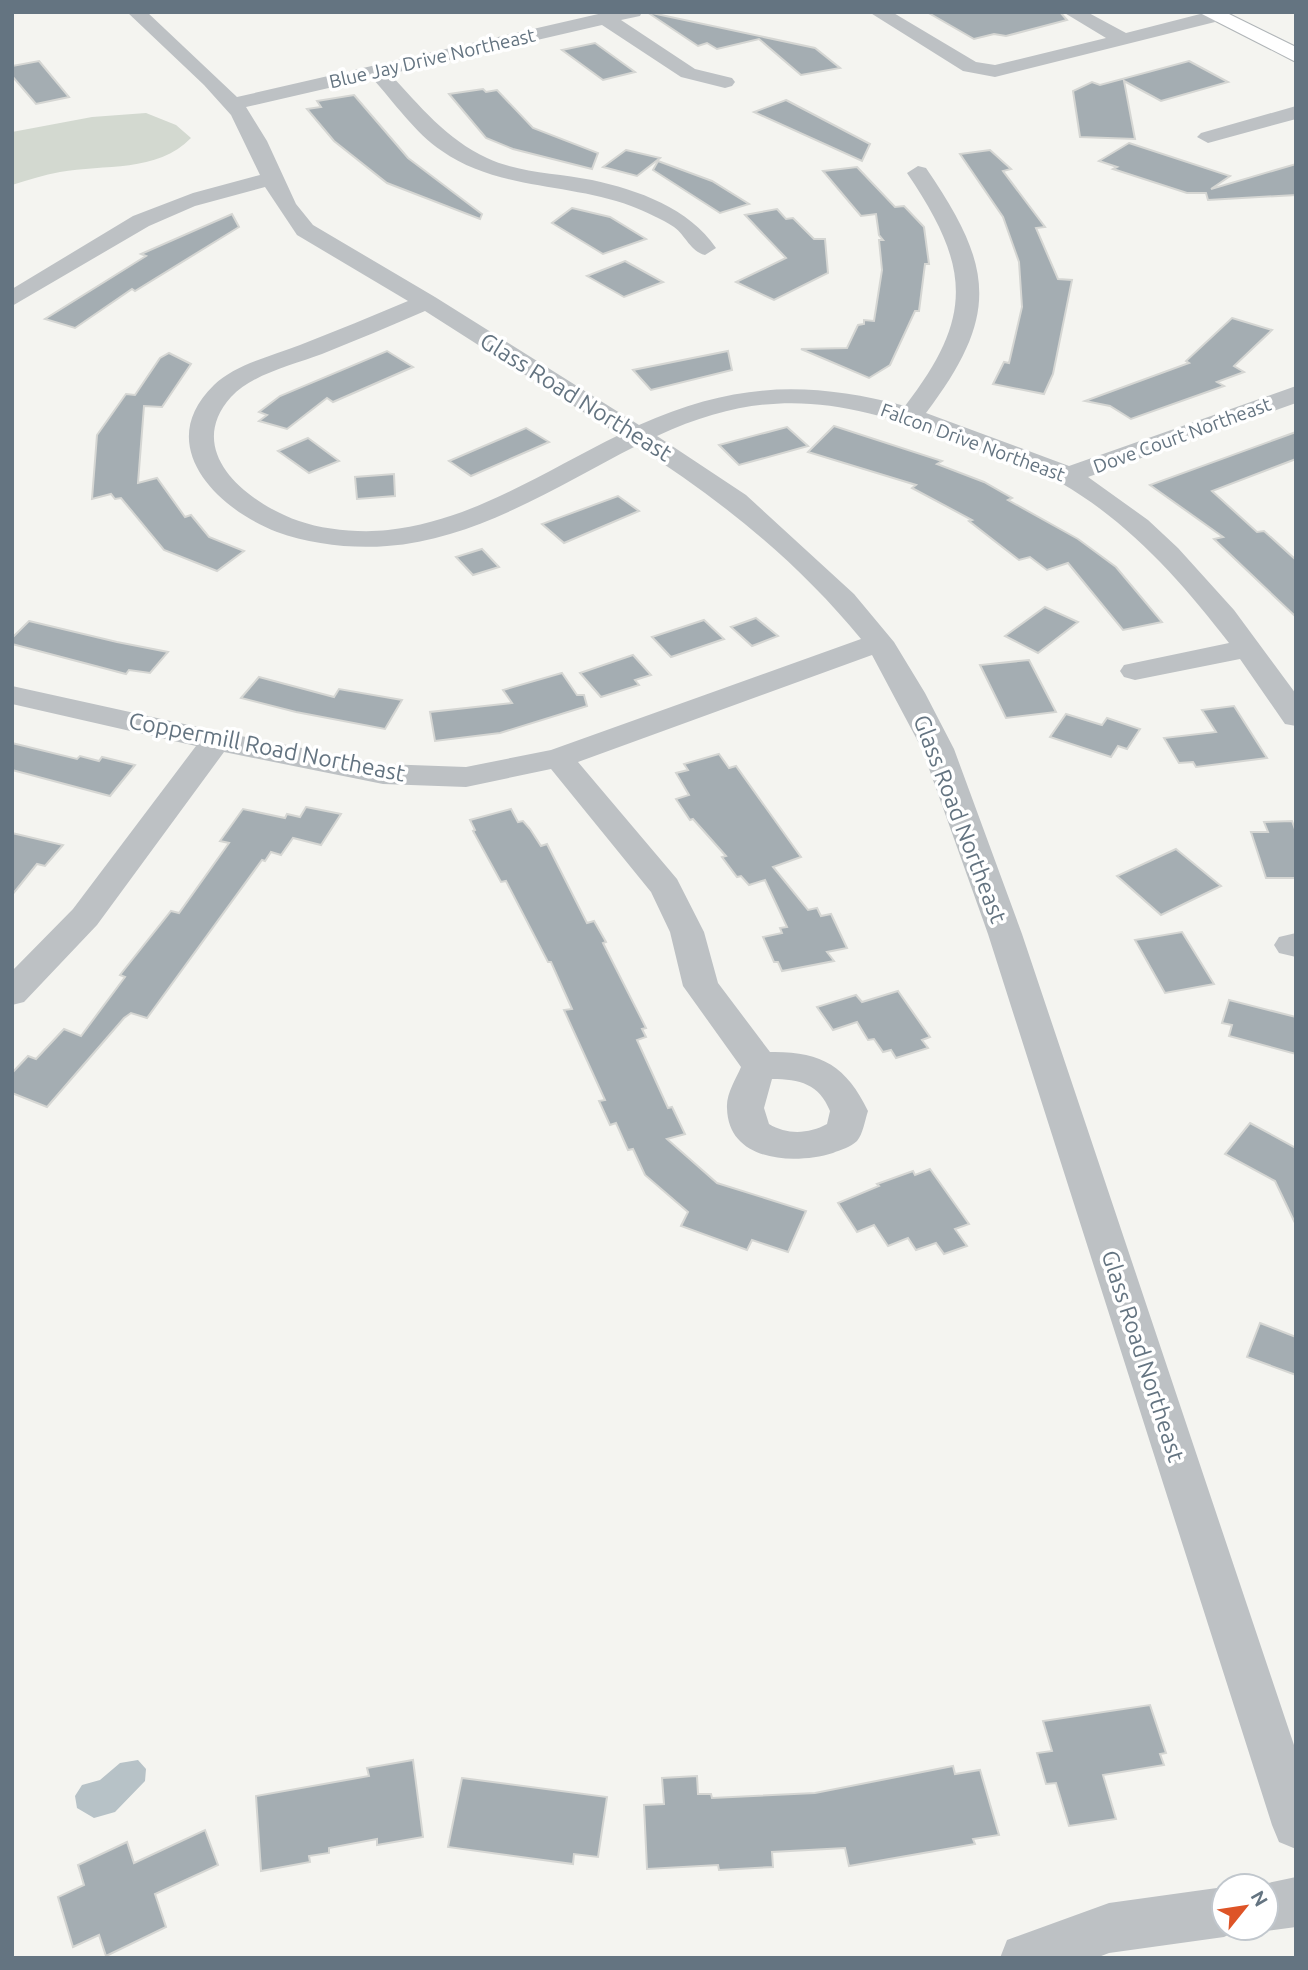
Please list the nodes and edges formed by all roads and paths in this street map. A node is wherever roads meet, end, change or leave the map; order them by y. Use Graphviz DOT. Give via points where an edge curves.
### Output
graph roads {
  1 [pos="136,12"];
  2 [pos="878,12"];
  3 [pos="1072,12"];
  4 [pos="1134,12"];
  5 [pos="623,14"];
  6 [pos="1212,14"];
  7 [pos="1166,29"];
  8 [pos="1124,39"];
  9 [pos="1291,50"];
  10 [pos="377,71"];
  11 [pos="725,82"];
  12 [pos="232,104"];
  13 [pos="1296,112"];
  14 [pos="1208,137"];
  15 [pos="918,173"];
  16 [pos="270,180"];
  17 [pos="705,248"];
  18 [pos="12,299"];
  19 [pos="427,302"];
  20 [pos="1296,394"];
  21 [pos="911,416"];
  22 [pos="638,436"];
  23 [pos="1068,476"];
  24 [pos="879,642"];
  25 [pos="1249,648"];
  26 [pos="1135,671"];
  27 [pos="12,695"];
  28 [pos="1296,717"];
  29 [pos="216,741"];
  30 [pos="558,758"];
  31 [pos="12,993"];
  32 [pos="760,1066"];
  33 [pos="1296,1825"];
  34 [pos="1210,1914"];
  35 [pos="1025,1958"];
  1 -- 12 [label="street, Glass Road Northeast"];
  2 -- 8 [label="street" via="970,67 983,70 1009,69"];
  3 -- 8 [label="street"];
  4 -- 7 [label="street"];
  5 -- 10 [label="street, Blue Jay Drive Northeast"];
  5 -- 11 [label="street" via="688,74"];
  6 -- 7 [label="street"];
  6 -- 9 [label="main road"];
  7 -- 8 [label="street"];
  10 -- 12 [label="street, Blue Jay Drive Northeast"];
  10 -- 17 [label="street" via="451,148 482,164 522,176 592,187 640,201 683,223"];
  12 -- 16 [label="street, Glass Road Northeast" via="248,127"];
  13 -- 14 [label="street"];
  15 -- 21 [label="street" via="945,211 960,244 969,279 968,320 948,365"];
  16 -- 18 [label="street" via="216,192 161,212 116,234"];
  16 -- 19 [label="street, Glass Road Northeast" via="289,214 305,230"];
  19 -- 22 [label="street, Glass Road Northeast"];
  19 -- 22 [label="street, Falcon Drive Northeast" via="268,367 224,390 201,423 198,442 205,462 256,513 288,527 317,535 388,538 449,524"];
  20 -- 23 [label="street, Dove Court Northeast"];
  21 -- 22 [label="street, Falcon Drive Northeast" via="826,396 783,395 740,399"];
  21 -- 23 [label="street, Falcon Drive Northeast"];
  22 -- 24 [label="street, Glass Road Northeast" via="736,501 844,600"];
  23 -- 25 [label="street, Falcon Drive Northeast" via="1112,504 1157,543"];
  24 -- 30 [label="street, Coppermill Road Northeast"];
  24 -- 33 [label="street, Glass Road Northeast" via="938,749 1005,934"];
  25 -- 26 [label="street"];
  25 -- 28 [label="street, Falcon Drive Northeast"];
  27 -- 29 [label="street, Coppermill Road Northeast"];
  29 -- 30 [label="street, Coppermill Road Northeast" via="383,774 466,777"];
  29 -- 31 [label="street" via="85,917"];
  30 -- 32 [label="street" via="665,887 687,932 701,986"];
  34 -- 35 [label="street" via="1109,1928"];
}
